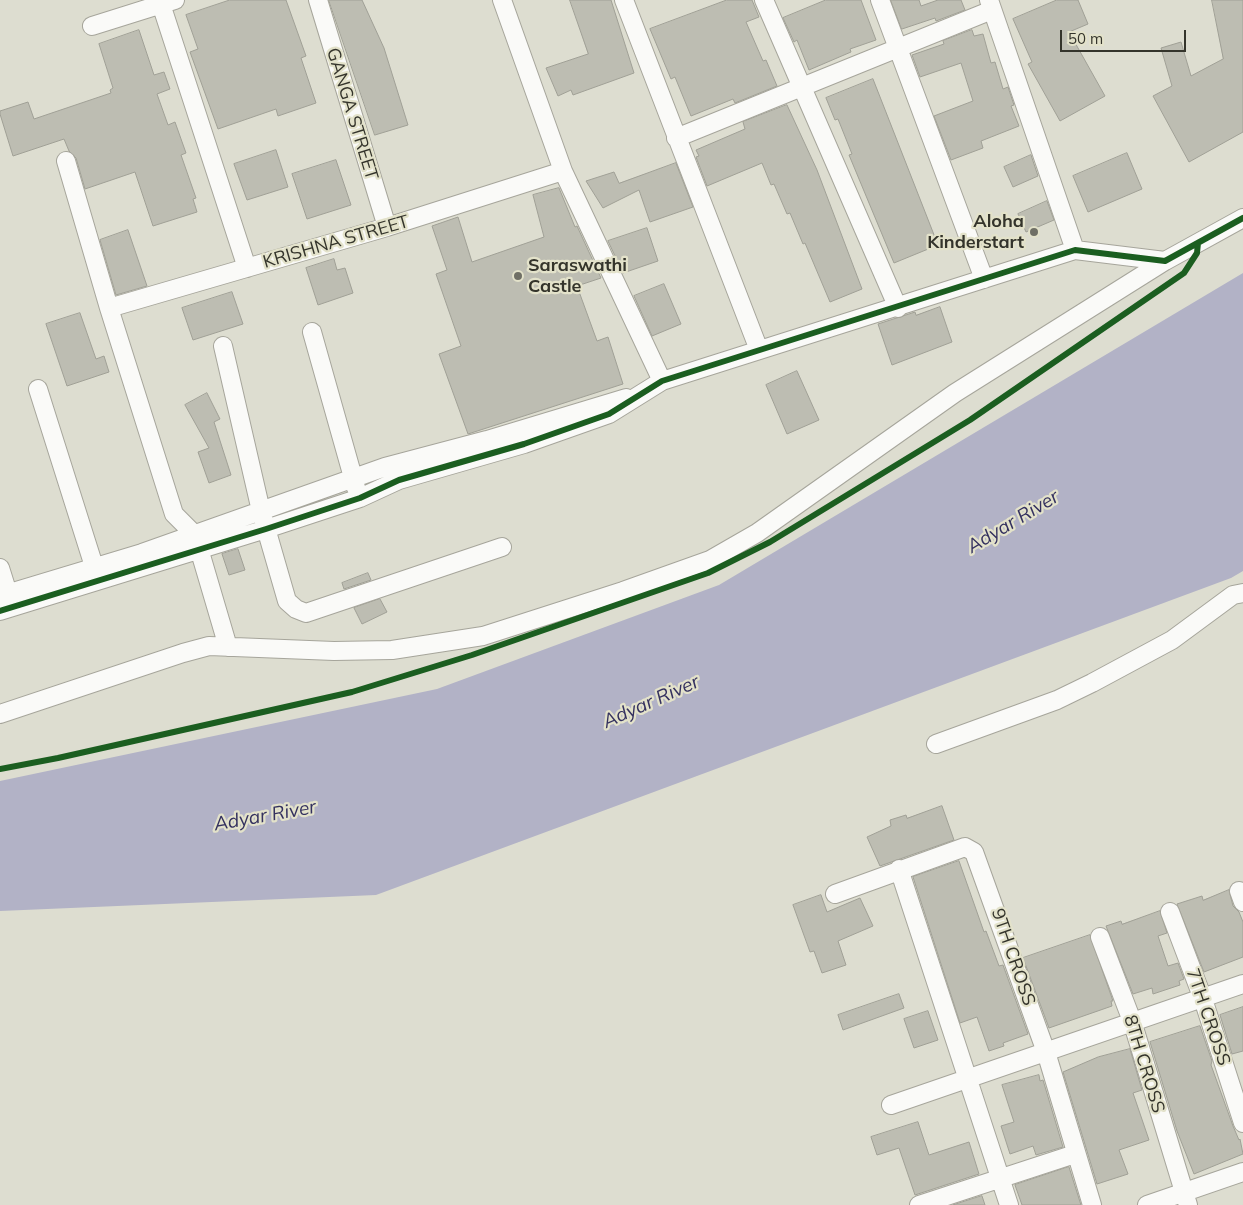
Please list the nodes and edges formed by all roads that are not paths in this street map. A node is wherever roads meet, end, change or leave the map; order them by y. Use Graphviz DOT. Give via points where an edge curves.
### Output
graph roads {
  1 [pos="318,0"];
  2 [pos="502,0"];
  3 [pos="624,0"];
  4 [pos="764,0"];
  5 [pos="880,0"];
  6 [pos="168,2"];
  7 [pos="991,5"];
  8 [pos="92,26"];
  9 [pos="898,47"];
  10 [pos="801,86"];
  11 [pos="676,138"];
  12 [pos="66,160"];
  13 [pos="563,171"];
  14 [pos="1243,218"];
  15 [pos="387,227"];
  16 [pos="1075,250"];
  17 [pos="1165,261"];
  18 [pos="247,268"];
  19 [pos="984,279"];
  20 [pos="109,308"];
  21 [pos="898,308"];
  22 [pos="312,332"];
  23 [pos="223,346"];
  24 [pos="759,350"];
  25 [pos="662,381"];
  26 [pos="38,388"];
  27 [pos="488,448"];
  28 [pos="352,479"];
  29 [pos="360,498"];
  30 [pos="261,511"];
  31 [pos="266,530"];
  32 [pos="198,543"];
  33 [pos="502,547"];
  34 [pos="0,568"];
  35 [pos="96,574"];
  36 [pos="1243,593"];
  37 [pos="5,602"];
  38 [pos="228,647"];
  39 [pos="0,714"];
  40 [pos="936,744"];
  41 [pos="899,869"];
  42 [pos="835,894"];
  43 [pos="1170,912"];
  44 [pos="1100,936"];
  45 [pos="1243,984"];
  46 [pos="1203,999"];
  47 [pos="1132,1022"];
  48 [pos="1046,1052"];
  49 [pos="969,1079"];
  50 [pos="891,1105"];
  51 [pos="1243,1123"];
  52 [pos="1075,1154"];
  53 [pos="1243,1172"];
  54 [pos="1000,1179"];
  55 [pos="1186,1199"];
  56 [pos="919,1205"];
  57 [pos="1009,1205"];
  58 [pos="1092,1205"];
  59 [pos="1147,1205"];
  1 -- 15 [label="street, GANGA STREET"];
  2 -- 13 [label="street"];
  3 -- 11 [label="street"];
  4 -- 10 [label="street"];
  5 -- 9 [label="street"];
  6 -- 8 [label="street"];
  6 -- 18 [label="street"];
  7 -- 9 [label="street"];
  7 -- 16 [label="street"];
  9 -- 10 [label="street"];
  9 -- 19 [label="street"];
  10 -- 11 [label="street"];
  10 -- 21 [label="street"];
  11 -- 24 [label="street"];
  12 -- 20 [label="street"];
  13 -- 15 [label="street, KRISHNA STREET"];
  13 -- 25 [label="street"];
  14 -- 17 [label="street"];
  15 -- 18 [label="street, KRISHNA STREET"];
  16 -- 17 [label="street"];
  16 -- 19 [label="street"];
  17 -- 38 [label="street" via="955,393 757,533 710,560 484,636 392,650"];
  18 -- 20 [label="street, KRISHNA STREET"];
  19 -- 21 [label="street"];
  20 -- 32 [label="street" via="174,514"];
  21 -- 24 [label="street"];
  22 -- 28 [label="street"];
  23 -- 30 [label="street"];
  24 -- 25 [label="street"];
  25 -- 27 [label="street" via="609,414"];
  26 -- 35 [label="street"];
  27 -- 28 [label="street" via="408,460"];
  27 -- 29 [label="street"];
  28 -- 29 [label="street"];
  28 -- 30 [label="street"];
  29 -- 31 [label="street"];
  30 -- 31 [label="street"];
  30 -- 32 [label="street"];
  31 -- 32 [label="street"];
  31 -- 33 [label="street" via="287,601 306,613"];
  32 -- 35 [label="street"];
  32 -- 38 [label="street"];
  34 -- 37 [label="street"];
  35 -- 37 [label="street"];
  36 -- 40 [label="street" via="1233,594 1152,652 1066,696"];
  38 -- 39 [label="street" via="209,646 183,653"];
  41 -- 42 [label="street, 9TH CROSS"];
  41 -- 48 [label="street, 9TH CROSS" via="965,847 974,852"];
  41 -- 49 [label="street"];
  43 -- 46 [label="street, 7TH CROSS"];
  44 -- 47 [label="street, 8TH CROSS"];
  45 -- 46 [label="street"];
  46 -- 47 [label="street"];
  46 -- 51 [label="street, 7TH CROSS"];
  47 -- 48 [label="street"];
  47 -- 55 [label="street, 8TH CROSS"];
  48 -- 49 [label="street"];
  48 -- 52 [label="street, 9TH CROSS"];
  49 -- 50 [label="street"];
  49 -- 54 [label="street"];
  52 -- 54 [label="street"];
  52 -- 58 [label="street, 9TH CROSS"];
  53 -- 55 [label="street"];
  54 -- 56 [label="street"];
  54 -- 57 [label="street"];
  55 -- 59 [label="street"];
}
